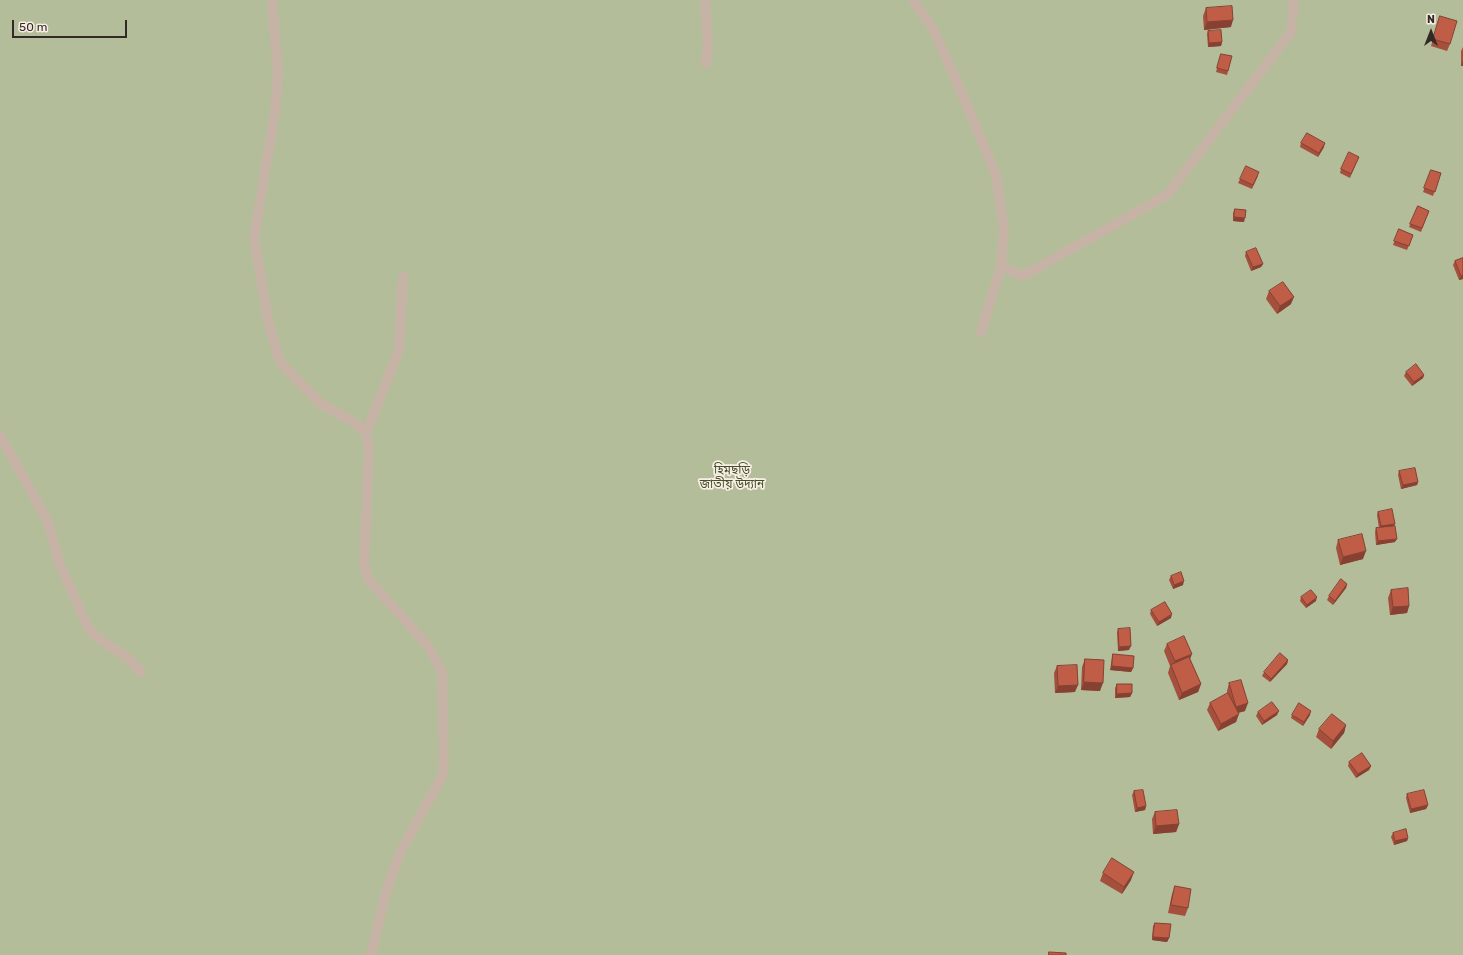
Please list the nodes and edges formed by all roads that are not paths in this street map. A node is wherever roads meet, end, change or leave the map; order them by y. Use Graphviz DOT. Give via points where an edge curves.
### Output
graph roads {
  1 [pos="272,0"];
  2 [pos="705,0"];
  3 [pos="912,0"];
  4 [pos="1294,0"];
  5 [pos="706,63"];
  6 [pos="1000,266"];
  7 [pos="403,277"];
  8 [pos="981,332"];
  9 [pos="366,433"];
  10 [pos="0,435"];
  11 [pos="141,672"];
  12 [pos="371,955"];
  1 -- 9 [label="street" via="278,73 276,111 254,238 270,326 280,362 320,403 358,425"];
  2 -- 5 [label="street" via="708,48"];
  3 -- 6 [label="street" via="933,29 996,176 1004,230"];
  4 -- 6 [label="street" via="1291,32 1167,195 1023,276"];
  6 -- 8 [label="street"];
  7 -- 9 [label="street" via="399,350"];
  9 -- 12 [label="street" via="369,447 364,565 368,579 428,646 442,672 444,758 442,776 401,851 386,892"];
  10 -- 11 [label="street" via="48,522 60,565 87,625 94,635 128,658"];
}
